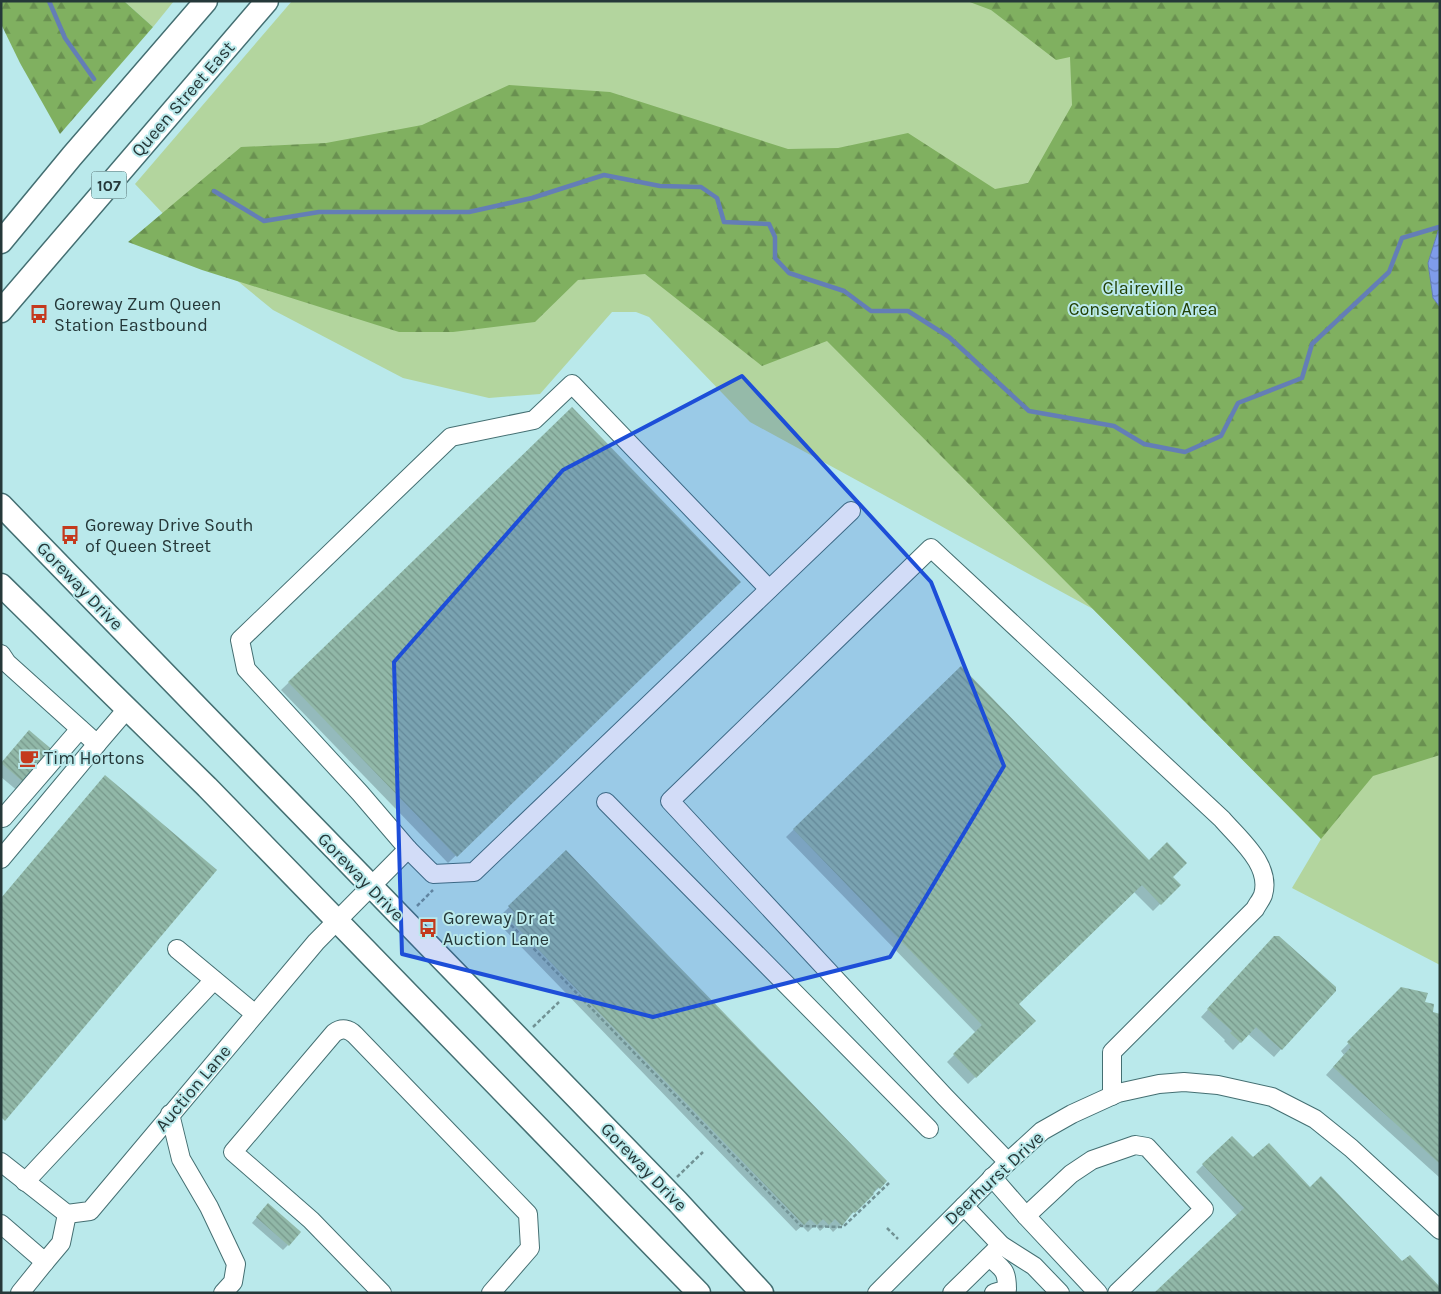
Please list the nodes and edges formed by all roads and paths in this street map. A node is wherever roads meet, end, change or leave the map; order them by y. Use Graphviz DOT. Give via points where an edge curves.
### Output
graph roads {
  1 [pos="206,1"];
  2 [pos="267,1"];
  3 [pos="4,234"];
  4 [pos="1,311"];
  5 [pos="1,505"];
  6 [pos="851,511"];
  7 [pos="769,589"];
  8 [pos="5,595"];
  9 [pos="3,659"];
  10 [pos="127,709"];
  11 [pos="80,729"];
  12 [pos="96,744"];
  13 [pos="606,802"];
  14 [pos="1,816"];
  15 [pos="408,848"];
  16 [pos="1,860"];
  17 [pos="370,886"];
  18 [pos="434,889"];
  19 [pos="416,908"];
  20 [pos="337,920"];
  21 [pos="511,925"];
  22 [pos="177,949"];
  23 [pos="214,980"];
  24 [pos="559,1002"];
  25 [pos="255,1014"];
  26 [pos="532,1028"];
  27 [pos="1112,1096"];
  28 [pos="170,1114"];
  29 [pos="928,1129"];
  30 [pos="703,1152"];
  31 [pos="1,1162"];
  32 [pos="1008,1162"];
  33 [pos="677,1177"];
  34 [pos="992,1177"];
  35 [pos="25,1182"];
  36 [pos="888,1183"];
  37 [pos="964,1206"];
  38 [pos="67,1214"];
  39 [pos="1026,1216"];
  40 [pos="1,1224"];
  41 [pos="887,1228"];
  42 [pos="1440,1230"];
  43 [pos="898,1239"];
  44 [pos="995,1251"];
  45 [pos="45,1262"];
  46 [pos="1003,1292"];
  47 [pos="20,1293"];
  48 [pos="223,1293"];
  49 [pos="382,1293"];
  50 [pos="491,1293"];
  51 [pos="699,1293"];
  52 [pos="762,1293"];
  53 [pos="877,1293"];
  54 [pos="952,1293"];
  55 [pos="1060,1293"];
  56 [pos="1098,1293"];
  57 [pos="1117,1293"];
  1 -- 3 [label="main road, 107"];
  2 -- 4 [label="main road, Queen Street East / 107"];
  5 -- 17 [label="main road, Goreway Drive"];
  6 -- 7 [label="street"];
  7 -- 15 [label="street" via="474,872 433,874"];
  7 -- 15 [label="street" via="572,384 534,420 451,437 240,640 246,669"];
  8 -- 10 [label="main road"];
  9 -- 11 [label="street"];
  10 -- 12 [label="street"];
  10 -- 20 [label="main road"];
  11 -- 12 [label="street"];
  11 -- 14 [label="street" via="3,818"];
  12 -- 16 [label="street"];
  13 -- 29 [label="street"];
  15 -- 17 [label="street, Auction Lane"];
  17 -- 20 [label="street, Auction Lane"];
  17 -- 52 [label="main road, Goreway Drive" via="677,1201"];
  18 -- 19 [label="path"];
  20 -- 25 [label="street, Auction Lane"];
  20 -- 51 [label="main road"];
  21 -- 36 [label="path" via="801,1226 843,1227"];
  22 -- 23 [label="street"];
  23 -- 25 [label="street"];
  23 -- 35 [label="street"];
  24 -- 26 [label="path"];
  25 -- 28 [label="street, Auction Lane"];
  27 -- 32 [label="street, Deerhurst Drive" via="1042,1131"];
  27 -- 32 [label="street" via="1112,1052 1255,909 1262,897 1264,879 1259,862 1222,818 931,548 670,801"];
  27 -- 42 [label="street, Deerhurst Drive" via="1159,1084 1184,1082 1218,1085 1272,1097 1315,1118"];
  28 -- 38 [label="street, Auction Lane" via="90,1211"];
  28 -- 48 [label="street" via="181,1159 209,1207 236,1264 233,1282"];
  30 -- 33 [label="path"];
  31 -- 35 [label="street"];
  32 -- 34 [label="street, Deerhurst Drive"];
  34 -- 37 [label="street, Deerhurst Drive"];
  34 -- 39 [label="street"];
  35 -- 38 [label="street"];
  37 -- 44 [label="street"];
  37 -- 53 [label="street, Deerhurst Drive"];
  38 -- 45 [label="street" via="62,1243"];
  39 -- 56 [label="street"];
  39 -- 57 [label="street" via="1071,1174 1092,1160 1135,1146 1148,1147 1204,1209"];
  40 -- 45 [label="street"];
  41 -- 43 [label="path"];
  44 -- 46 [label="street" via="1007,1276"];
  44 -- 54 [label="street"];
  44 -- 55 [label="street" via="1034,1266"];
  45 -- 47 [label="street"];
  49 -- 50 [label="street" via="311,1220 233,1152 334,1033 344,1029 356,1035 528,1214 530,1248"];
}
